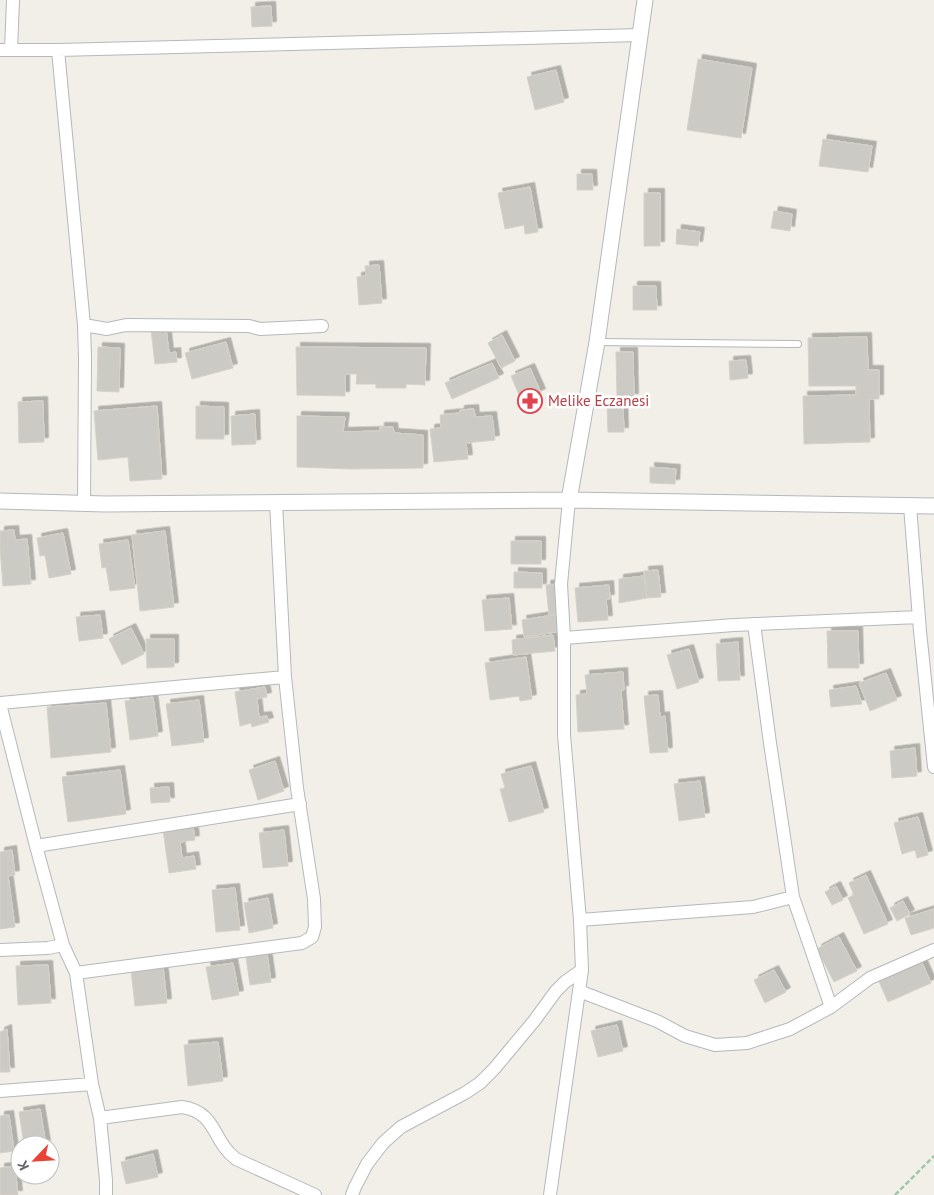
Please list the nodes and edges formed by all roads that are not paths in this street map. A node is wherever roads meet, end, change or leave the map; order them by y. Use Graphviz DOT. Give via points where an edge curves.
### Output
graph roads {
  1 [pos="13,0"];
  2 [pos="645,0"];
  3 [pos="640,35"];
  4 [pos="5,50"];
  5 [pos="58,50"];
  6 [pos="84,325"];
  7 [pos="322,326"];
  8 [pos="597,342"];
  9 [pos="798,344"];
  10 [pos="569,500"];
  11 [pos="0,501"];
  12 [pos="276,502"];
  13 [pos="84,503"];
  14 [pos="910,506"];
  15 [pos="934,506"];
  16 [pos="919,616"];
  17 [pos="754,624"];
  18 [pos="564,638"];
  19 [pos="285,677"];
  20 [pos="0,704"];
  21 [pos="934,767"];
  22 [pos="300,804"];
  23 [pos="36,846"];
  24 [pos="793,897"];
  25 [pos="580,920"];
  26 [pos="63,945"];
  27 [pos="0,950"];
  28 [pos="934,950"];
  29 [pos="582,970"];
  30 [pos="76,973"];
  31 [pos="579,991"];
  32 [pos="831,1008"];
  33 [pos="92,1084"];
  34 [pos="0,1091"];
  35 [pos="100,1118"];
  36 [pos="106,1195"];
  37 [pos="315,1195"];
  38 [pos="352,1195"];
  39 [pos="550,1195"];
  1 -- 4 [label="street"];
  2 -- 3 [label="street"];
  3 -- 5 [label="street"];
  3 -- 8 [label="street"];
  4 -- 5 [label="street"];
  5 -- 6 [label="street"];
  6 -- 7 [label="street" via="107,329 126,326 248,326 260,329"];
  6 -- 13 [label="street"];
  8 -- 9 [label="lane"];
  8 -- 10 [label="street"];
  10 -- 12 [label="street"];
  10 -- 14 [label="street"];
  10 -- 18 [label="street" via="561,584"];
  11 -- 13 [label="street"];
  12 -- 13 [label="street"];
  12 -- 19 [label="street"];
  14 -- 15 [label="street"];
  14 -- 16 [label="street"];
  16 -- 17 [label="street"];
  16 -- 21 [label="street"];
  17 -- 18 [label="street"];
  17 -- 24 [label="street"];
  18 -- 25 [label="street" via="564,735"];
  19 -- 20 [label="street"];
  19 -- 22 [label="street"];
  20 -- 23 [label="street"];
  22 -- 23 [label="street"];
  22 -- 30 [label="street" via="314,899 312,937 302,943"];
  23 -- 26 [label="street"];
  24 -- 25 [label="street" via="753,907"];
  24 -- 32 [label="street"];
  25 -- 29 [label="street"];
  26 -- 27 [label="street"];
  26 -- 30 [label="street"];
  28 -- 32 [label="street" via="870,978"];
  29 -- 31 [label="street"];
  29 -- 38 [label="street" via="556,990 534,1021 480,1083 401,1127 383,1143 367,1164"];
  30 -- 33 [label="street"];
  31 -- 32 [label="street" via="715,1045 747,1043 790,1029"];
  31 -- 39 [label="street"];
  33 -- 34 [label="street"];
  33 -- 35 [label="street"];
  35 -- 36 [label="street"];
  35 -- 37 [label="street" via="182,1107 195,1110 208,1119 226,1150 236,1160"];
}
